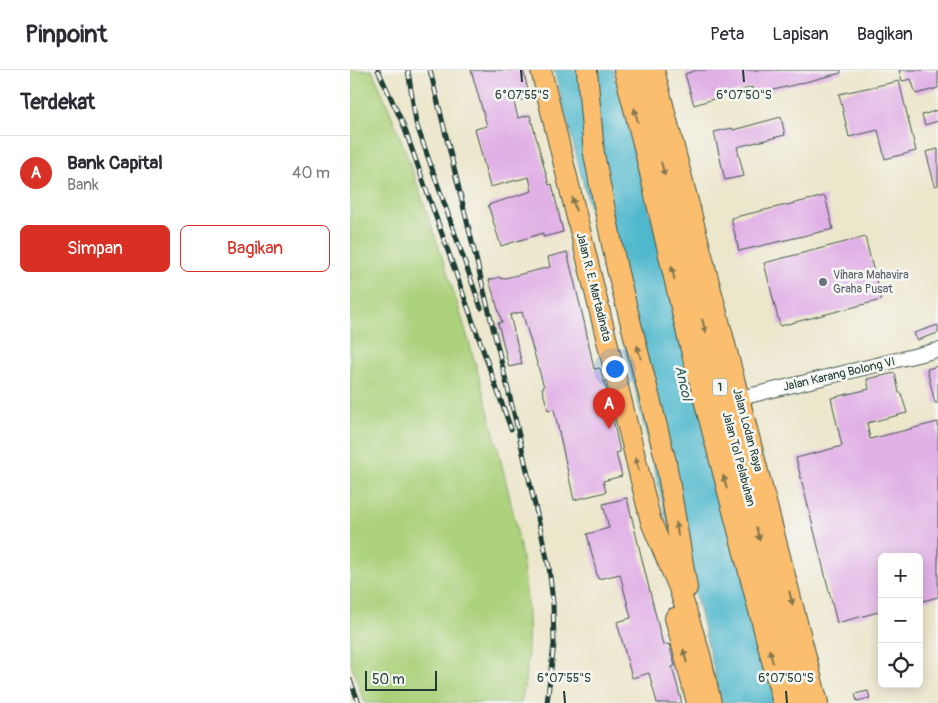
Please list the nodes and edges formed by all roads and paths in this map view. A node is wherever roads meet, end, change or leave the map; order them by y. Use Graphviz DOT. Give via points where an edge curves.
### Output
graph roads {
  1 [pos="541,70"];
  2 [pos="587,70"];
  3 [pos="624,70"];
  4 [pos="640,70"];
  5 [pos="654,70"];
  6 [pos="661,70"];
  7 [pos="696,232"];
  8 [pos="938,350"];
  9 [pos="740,398"];
  10 [pos="651,522"];
  11 [pos="700,654"];
  12 [pos="697,703"];
  13 [pos="711,703"];
  14 [pos="783,703"];
  15 [pos="802,703"];
  16 [pos="818,703"];
  10 -- 1 [label="highway, Jalan R. E. Martadinata, one-way"];
  11 -- 2 [label="highway, one-way" via="666,462 617,269 594,154"];
  14 -- 3 [label="highway, Jalan Tol Pelabuhan / 1, one-way" via="688,338"];
  4 -- 15 [label="highway, Jalan Tol Pelabuhan / 1, one-way"];
  5 -- 7 [label="highway, Jalan Lodan Raya / 1"];
  6 -- 7 [label="highway"];
  7 -- 9 [label="highway, Jalan Lodan Raya / 1"];
  8 -- 9 [label="street, Jalan Karang Bolong VI"];
  9 -- 16 [label="highway, Jalan Lodan Raya / 1, one-way"];
  10 -- 11 [label="highway, Jalan R. E. Martadinata"];
  12 -- 10 [label="highway, one-way"];
  11 -- 13 [label="highway, Jalan R. E. Martadinata"];
}
